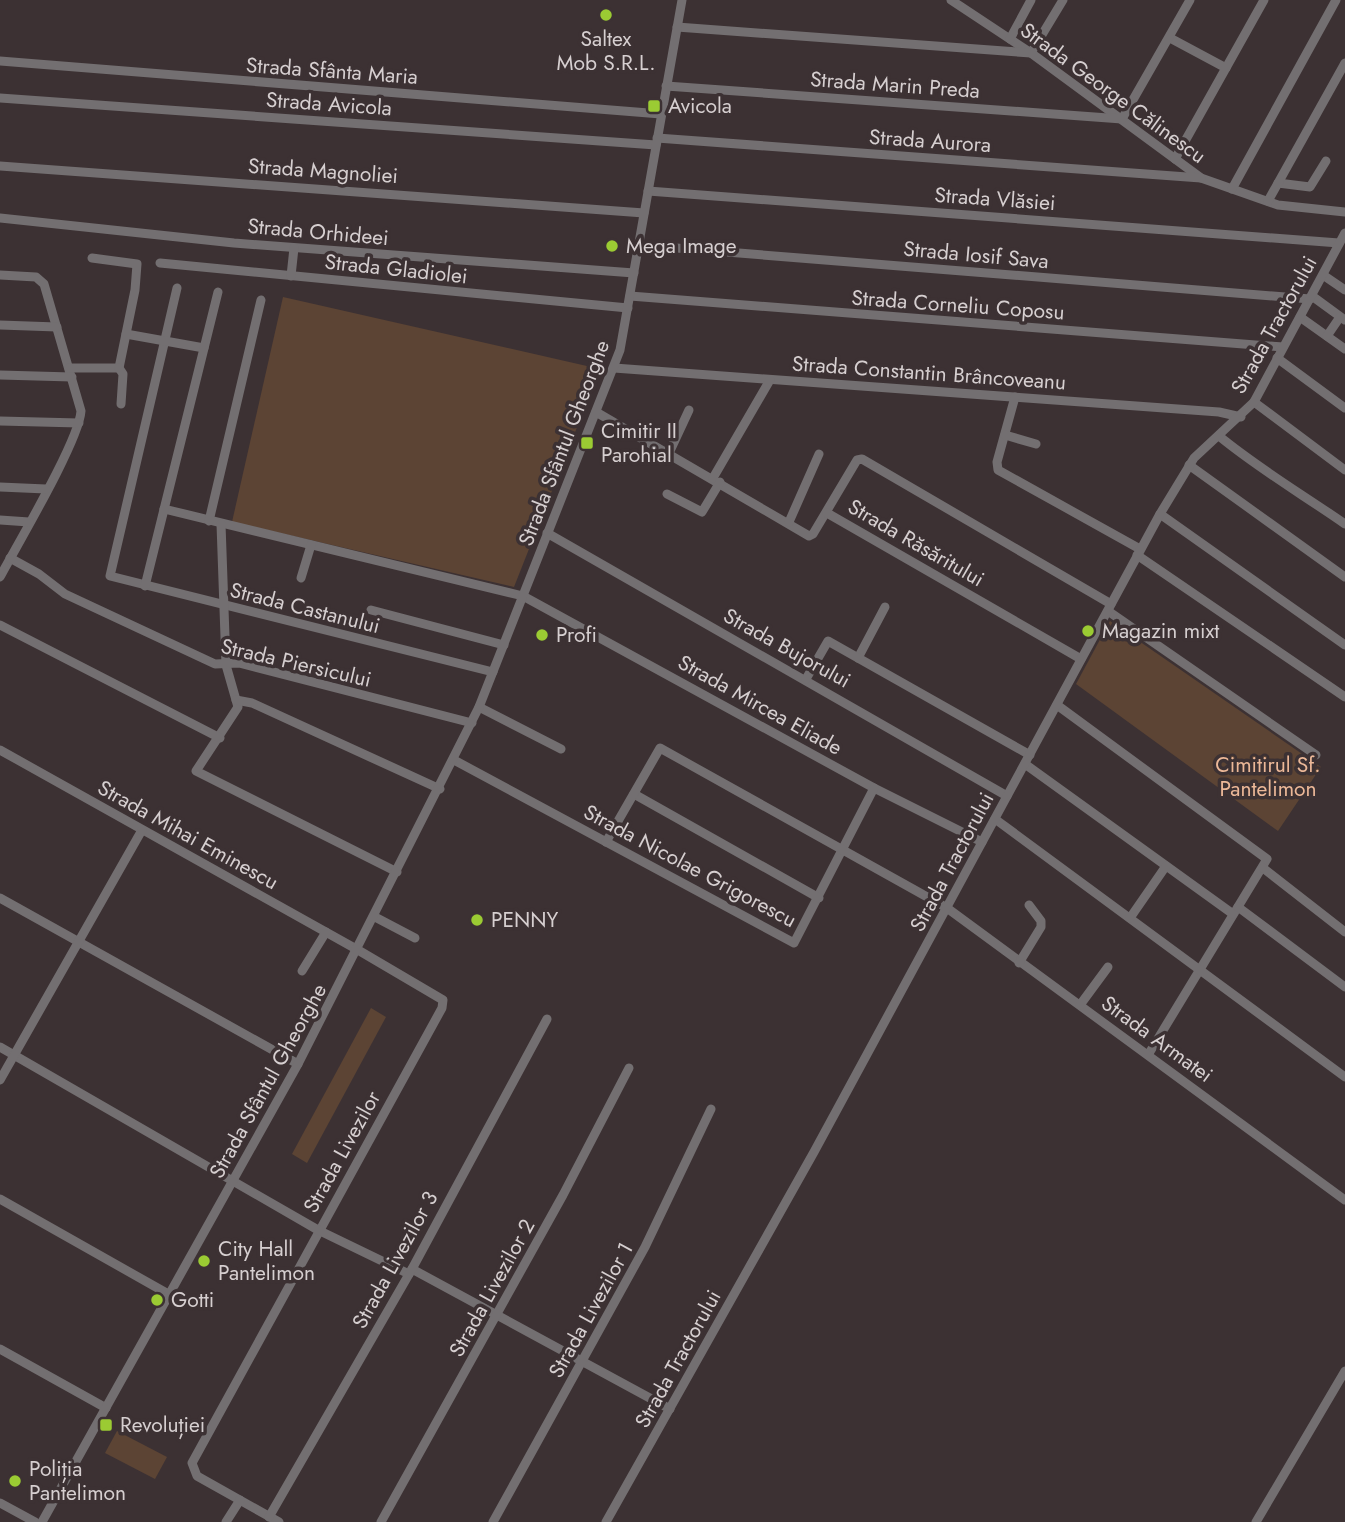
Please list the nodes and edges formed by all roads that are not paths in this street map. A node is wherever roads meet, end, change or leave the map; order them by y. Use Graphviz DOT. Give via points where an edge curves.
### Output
graph roads {
  1 [pos="682,0"];
  2 [pos="1031,0"];
  3 [pos="1063,0"];
  4 [pos="1190,0"];
  5 [pos="1264,0"];
  6 [pos="1336,0"];
  7 [pos="956,1"];
  8 [pos="677,27"];
  9 [pos="1170,38"];
  10 [pos="1010,39"];
  11 [pos="1031,53"];
  12 [pos="0,61"];
  13 [pos="1345,62"];
  14 [pos="1226,68"];
  15 [pos="666,86"];
  16 [pos="0,97"];
  17 [pos="661,114"];
  18 [pos="1122,119"];
  19 [pos="656,142"];
  20 [pos="1175,159"];
  21 [pos="1326,161"];
  22 [pos="0,166"];
  23 [pos="1201,178"];
  24 [pos="1278,183"];
  25 [pos="1232,189"];
  26 [pos="648,191"];
  27 [pos="1268,201"];
  28 [pos="1345,212"];
  29 [pos="644,213"];
  30 [pos="0,219"];
  31 [pos="1345,233"];
  32 [pos="1339,243"];
  33 [pos="639,245"];
  34 [pos="294,248"];
  35 [pos="92,258"];
  36 [pos="160,263"];
  37 [pos="634,273"];
  38 [pos="0,275"];
  39 [pos="1323,275"];
  40 [pos="291,276"];
  41 [pos="177,288"];
  42 [pos="1345,290"];
  43 [pos="218,292"];
  44 [pos="630,296"];
  45 [pos="1311,298"];
  46 [pos="261,300"];
  47 [pos="628,308"];
  48 [pos="1300,317"];
  49 [pos="1343,318"];
  50 [pos="0,325"];
  51 [pos="57,327"];
  52 [pos="126,334"];
  53 [pos="1327,336"];
  54 [pos="164,341"];
  55 [pos="1283,347"];
  56 [pos="204,348"];
  57 [pos="1345,349"];
  58 [pos="1278,358"];
  59 [pos="119,368"];
  60 [pos="614,368"];
  61 [pos="71,372"];
  62 [pos="0,375"];
  63 [pos="770,380"];
  64 [pos="1015,397"];
  65 [pos="1254,402"];
  66 [pos="121,404"];
  67 [pos="1345,408"];
  68 [pos="689,410"];
  69 [pos="596,412"];
  70 [pos="1241,417"];
  71 [pos="0,421"];
  72 [pos="79,423"];
  73 [pos="1004,435"];
  74 [pos="1219,436"];
  75 [pos="1036,444"];
  76 [pos="668,453"];
  77 [pos="819,454"];
  78 [pos="1189,465"];
  79 [pos="1345,470"];
  80 [pos="717,480"];
  81 [pos="0,487"];
  82 [pos="46,489"];
  83 [pos="667,494"];
  84 [pos="164,509"];
  85 [pos="827,513"];
  86 [pos="1160,514"];
  87 [pos="0,520"];
  88 [pos="209,520"];
  89 [pos="29,522"];
  90 [pos="221,523"];
  91 [pos="789,523"];
  92 [pos="1345,524"];
  93 [pos="547,533"];
  94 [pos="311,545"];
  95 [pos="1139,552"];
  96 [pos="10,558"];
  97 [pos="1,572"];
  98 [pos="1345,577"];
  99 [pos="301,578"];
  100 [pos="145,586"];
  101 [pos="523,596"];
  102 [pos="225,606"];
  103 [pos="885,607"];
  104 [pos="1109,607"];
  105 [pos="371,610"];
  106 [pos="0,625"];
  107 [pos="504,645"];
  108 [pos="1345,645"];
  109 [pos="858,658"];
  110 [pos="1082,659"];
  111 [pos="226,665"];
  112 [pos="493,672"];
  113 [pos="806,679"];
  114 [pos="1345,697"];
  115 [pos="236,700"];
  116 [pos="1057,705"];
  117 [pos="478,708"];
  118 [pos="472,723"];
  119 [pos="220,738"];
  120 [pos="561,749"];
  121 [pos="0,750"];
  122 [pos="1316,755"];
  123 [pos="1028,759"];
  124 [pos="454,760"];
  125 [pos="874,788"];
  126 [pos="440,789"];
  127 [pos="634,794"];
  128 [pos="1007,796"];
  129 [pos="995,819"];
  130 [pos="142,830"];
  131 [pos="606,842"];
  132 [pos="982,842"];
  133 [pos="844,851"];
  134 [pos="1265,864"];
  135 [pos="1166,866"];
  136 [pos="397,872"];
  137 [pos="0,898"];
  138 [pos="819,898"];
  139 [pos="1029,905"];
  140 [pos="947,908"];
  141 [pos="1236,910"];
  142 [pos="375,917"];
  143 [pos="1130,918"];
  144 [pos="326,932"];
  145 [pos="1345,933"];
  146 [pos="415,938"];
  147 [pos="79,942"];
  148 [pos="358,950"];
  149 [pos="1018,963"];
  150 [pos="1108,967"];
  151 [pos="1200,970"];
  152 [pos="302,971"];
  153 [pos="1345,987"];
  154 [pos="1080,1005"];
  155 [pos="547,1019"];
  156 [pos="0,1047"];
  157 [pos="14,1055"];
  158 [pos="1148,1055"];
  159 [pos="298,1064"];
  160 [pos="629,1068"];
  161 [pos="1345,1077"];
  162 [pos="0,1080"];
  163 [pos="710,1109"];
  164 [pos="234,1181"];
  165 [pos="0,1199"];
  166 [pos="1345,1200"];
  167 [pos="318,1230"];
  168 [pos="410,1271"];
  169 [pos="170,1295"];
  170 [pos="498,1315"];
  171 [pos="0,1349"];
  172 [pos="583,1361"];
  173 [pos="1345,1371"];
  174 [pos="106,1408"];
  175 [pos="670,1409"];
  176 [pos="240,1500"];
  177 [pos="0,1503"];
  178 [pos="269,1517"];
  179 [pos="35,1522"];
  180 [pos="42,1522"];
  181 [pos="226,1522"];
  182 [pos="279,1522"];
  183 [pos="381,1522"];
  184 [pos="493,1522"];
  185 [pos="606,1522"];
  186 [pos="1256,1522"];
  1 -- 8 [label="street, Strada Sfântul Gheorghe"];
  2 -- 10 [label="street"];
  3 -- 11 [label="street"];
  4 -- 9 [label="street"];
  5 -- 14 [label="street"];
  6 -- 25 [label="street"];
  7 -- 10 [label="street, Strada George Călinescu"];
  8 -- 11 [label="street"];
  8 -- 15 [label="street, Strada Sfântul Gheorghe"];
  9 -- 14 [label="street"];
  9 -- 18 [label="street"];
  10 -- 11 [label="street, Strada George Călinescu"];
  11 -- 18 [label="street, Strada George Călinescu"];
  12 -- 17 [label="street, Strada Sfânta Maria"];
  13 -- 24 [label="street"];
  14 -- 20 [label="street"];
  15 -- 17 [label="street, Strada Sfântul Gheorghe"];
  15 -- 18 [label="street, Strada Marin Preda"];
  16 -- 19 [label="street, Strada Avicola"];
  17 -- 19 [label="street, Strada Sfântul Gheorghe"];
  18 -- 20 [label="street, Strada George Călinescu"];
  19 -- 23 [label="street, Strada Aurora"];
  19 -- 26 [label="street, Strada Sfântul Gheorghe"];
  20 -- 23 [label="street, Strada George Călinescu"];
  21 -- 24 [label="street" via="1310,187"];
  22 -- 29 [label="street, Strada Magnoliei"];
  23 -- 25 [label="street, Strada George Călinescu"];
  24 -- 27 [label="street"];
  25 -- 27 [label="street, Strada George Călinescu"];
  26 -- 29 [label="street, Strada Sfântul Gheorghe"];
  26 -- 32 [label="street, Strada Vlăsiei"];
  27 -- 28 [label="street, Strada George Călinescu"];
  29 -- 33 [label="street, Strada Sfântul Gheorghe"];
  30 -- 34 [label="street, Strada Orhideei"];
  31 -- 32 [label="street, Strada Tractorului"];
  32 -- 39 [label="street, Strada Tractorului"];
  33 -- 37 [label="street, Strada Sfântul Gheorghe"];
  33 -- 45 [label="street, Strada Iosif Sava"];
  34 -- 37 [label="street, Strada Orhideei"];
  34 -- 40 [label="street"];
  35 -- 52 [label="street" via="137,264"];
  36 -- 40 [label="street, Strada Gladiolei"];
  37 -- 44 [label="street, Strada Sfântul Gheorghe"];
  38 -- 51 [label="street" via="41,279"];
  39 -- 42 [label="street"];
  39 -- 45 [label="street, Strada Tractorului"];
  40 -- 47 [label="street, Strada Gladiolei"];
  41 -- 54 [label="street"];
  43 -- 56 [label="street"];
  44 -- 47 [label="street, Strada Sfântul Gheorghe"];
  44 -- 55 [label="street, Strada Corneliu Coposu"];
  45 -- 48 [label="street, Strada Tractorului"];
  45 -- 49 [label="street"];
  46 -- 88 [label="street"];
  47 -- 60 [label="street, Strada Sfântul Gheorghe"];
  48 -- 53 [label="street"];
  48 -- 55 [label="street, Strada Tractorului"];
  49 -- 53 [label="street"];
  50 -- 51 [label="street"];
  51 -- 61 [label="street"];
  52 -- 54 [label="street"];
  52 -- 59 [label="street"];
  53 -- 57 [label="street"];
  54 -- 56 [label="street"];
  54 -- 100 [label="street, Strada Castanului" via="110,576"];
  55 -- 58 [label="street, Strada Tractorului"];
  56 -- 84 [label="street"];
  58 -- 65 [label="street, Strada Tractorului"];
  58 -- 67 [label="street"];
  59 -- 61 [label="street"];
  59 -- 66 [label="street" via="123,374"];
  60 -- 63 [label="street, Strada Constantin Brâncoveanu"];
  60 -- 69 [label="street, Strada Sfântul Gheorghe"];
  61 -- 62 [label="street"];
  61 -- 72 [label="street" via="81,407"];
  63 -- 64 [label="street, Strada Constantin Brâncoveanu"];
  63 -- 80 [label="street"];
  64 -- 70 [label="street, Strada Constantin Brâncoveanu"];
  64 -- 73 [label="street"];
  65 -- 70 [label="street, Strada Tractorului"];
  65 -- 79 [label="street"];
  68 -- 76 [label="street"];
  69 -- 76 [label="street, Strada Răsăritului"];
  69 -- 93 [label="street, Strada Sfântul Gheorghe"];
  70 -- 74 [label="street, Strada Tractorului"];
  71 -- 72 [label="street"];
  72 -- 82 [label="street"];
  73 -- 75 [label="street"];
  73 -- 95 [label="street" via="997,462 1001,472"];
  74 -- 78 [label="street, Strada Tractorului"];
  74 -- 92 [label="street" via="1267,475 1282,480"];
  76 -- 80 [label="street, Strada Răsăritului"];
  77 -- 91 [label="street"];
  78 -- 86 [label="street, Strada Tractorului"];
  78 -- 98 [label="street"];
  80 -- 83 [label="street" via="702,512"];
  80 -- 91 [label="street, Strada Răsăritului"];
  81 -- 82 [label="street"];
  82 -- 89 [label="street"];
  84 -- 88 [label="street, Strada Mircea Eliade"];
  84 -- 100 [label="street"];
  85 -- 91 [label="street, Strada Răsăritului" via="811,536"];
  85 -- 104 [label="street" via="859,459 957,512"];
  85 -- 110 [label="street, Strada Răsăritului"];
  86 -- 95 [label="street, Strada Tractorului"];
  86 -- 108 [label="street"];
  87 -- 89 [label="street"];
  88 -- 90 [label="street, Strada Mircea Eliade"];
  89 -- 96 [label="street"];
  90 -- 94 [label="street, Strada Mircea Eliade"];
  90 -- 102 [label="street"];
  93 -- 101 [label="street, Strada Sfântul Gheorghe"];
  93 -- 113 [label="street, Strada Bujorului"];
  94 -- 99 [label="street"];
  94 -- 101 [label="street, Strada Mircea Eliade"];
  95 -- 104 [label="street, Strada Tractorului"];
  95 -- 114 [label="street"];
  96 -- 97 [label="street"];
  96 -- 111 [label="street, Strada Piersicului" via="92,608"];
  100 -- 102 [label="street, Strada Castanului"];
  101 -- 107 [label="street, Strada Sfântul Gheorghe"];
  101 -- 125 [label="street, Strada Mircea Eliade"];
  102 -- 111 [label="street"];
  102 -- 112 [label="street, Strada Castanului"];
  103 -- 109 [label="street"];
  104 -- 110 [label="street, Strada Tractorului"];
  104 -- 122 [label="street"];
  105 -- 107 [label="street"];
  106 -- 119 [label="street"];
  107 -- 112 [label="street, Strada Sfântul Gheorghe"];
  109 -- 113 [label="street" via="826,641"];
  109 -- 123 [label="street"];
  110 -- 116 [label="street, Strada Tractorului"];
  111 -- 115 [label="street"];
  111 -- 118 [label="street, Strada Piersicului" via="239,663"];
  112 -- 117 [label="street, Strada Sfântul Gheorghe"];
  113 -- 128 [label="street, Strada Bujorului"];
  115 -- 119 [label="street" via="236,712"];
  115 -- 126 [label="street" via="248,701"];
  116 -- 123 [label="street, Strada Tractorului"];
  116 -- 134 [label="street"];
  117 -- 118 [label="street, Strada Sfântul Gheorghe"];
  117 -- 120 [label="street"];
  118 -- 124 [label="street, Strada Sfântul Gheorghe"];
  119 -- 136 [label="street" via="195,771"];
  121 -- 130 [label="street, Strada Mihai Eminescu"];
  123 -- 128 [label="street, Strada Tractorului"];
  123 -- 135 [label="street"];
  124 -- 126 [label="street, Strada Sfântul Gheorghe"];
  124 -- 131 [label="street, Strada Nicolae Grigorescu"];
  125 -- 132 [label="street, Strada Mircea Eliade"];
  125 -- 133 [label="street, Strada Nicolae Grigorescu"];
  126 -- 136 [label="street, Strada Sfântul Gheorghe"];
  127 -- 131 [label="street"];
  127 -- 133 [label="street, Strada Armatei" via="660,748"];
  127 -- 138 [label="street"];
  128 -- 129 [label="street, Strada Tractorului"];
  129 -- 132 [label="street, Strada Tractorului"];
  129 -- 143 [label="street"];
  130 -- 144 [label="street, Strada Mihai Eminescu"];
  130 -- 147 [label="street"];
  131 -- 138 [label="street, Strada Nicolae Grigorescu" via="794,943"];
  132 -- 140 [label="street, Strada Tractorului"];
  133 -- 138 [label="street, Strada Nicolae Grigorescu"];
  133 -- 140 [label="street, Strada Armatei"];
  134 -- 141 [label="street"];
  134 -- 145 [label="street"];
  135 -- 141 [label="street"];
  135 -- 143 [label="street"];
  136 -- 142 [label="street, Strada Sfântul Gheorghe"];
  137 -- 147 [label="street"];
  139 -- 149 [label="street" via="1041,927"];
  140 -- 149 [label="street, Strada Armatei"];
  140 -- 175 [label="street, Strada Tractorului"];
  141 -- 151 [label="street"];
  141 -- 153 [label="street"];
  142 -- 146 [label="street"];
  142 -- 148 [label="street, Strada Sfântul Gheorghe"];
  143 -- 151 [label="street"];
  144 -- 148 [label="street, Strada Mihai Eminescu"];
  144 -- 152 [label="street"];
  147 -- 157 [label="street"];
  147 -- 159 [label="street"];
  148 -- 159 [label="street, Strada Sfântul Gheorghe"];
  148 -- 167 [label="street, Strada Livezilor" via="438,995 443,1004"];
  149 -- 154 [label="street, Strada Armatei"];
  150 -- 154 [label="street"];
  151 -- 158 [label="street"];
  151 -- 161 [label="street"];
  154 -- 158 [label="street, Strada Armatei"];
  155 -- 168 [label="street, Strada Livezilor 3"];
  156 -- 157 [label="street"];
  157 -- 162 [label="street"];
  157 -- 164 [label="street"];
  158 -- 166 [label="street, Strada Armatei"];
  159 -- 164 [label="street, Strada Sfântul Gheorghe"];
  160 -- 170 [label="street, Strada Livezilor 2"];
  163 -- 172 [label="street, Strada Livezilor 1" via="650,1237"];
  164 -- 167 [label="street"];
  164 -- 169 [label="street, Strada Sfântul Gheorghe"];
  165 -- 169 [label="street"];
  167 -- 168 [label="street"];
  167 -- 176 [label="street, Strada Livezilor" via="192,1463 197,1476"];
  168 -- 170 [label="street"];
  168 -- 178 [label="street, Strada Livezilor 3"];
  169 -- 174 [label="street, Strada Sfântul Gheorghe"];
  170 -- 172 [label="street"];
  170 -- 183 [label="street, Strada Livezilor 2"];
  171 -- 174 [label="street"];
  172 -- 175 [label="street"];
  172 -- 184 [label="street, Strada Livezilor 1"];
  173 -- 186 [label="street"];
  174 -- 180 [label="street, Strada Sfântul Gheorghe"];
  175 -- 185 [label="street, Strada Tractorului"];
  176 -- 178 [label="street, Strada Livezilor"];
  176 -- 181 [label="street"];
  177 -- 179 [label="street"];
  178 -- 182 [label="street, Strada Livezilor"];
}
